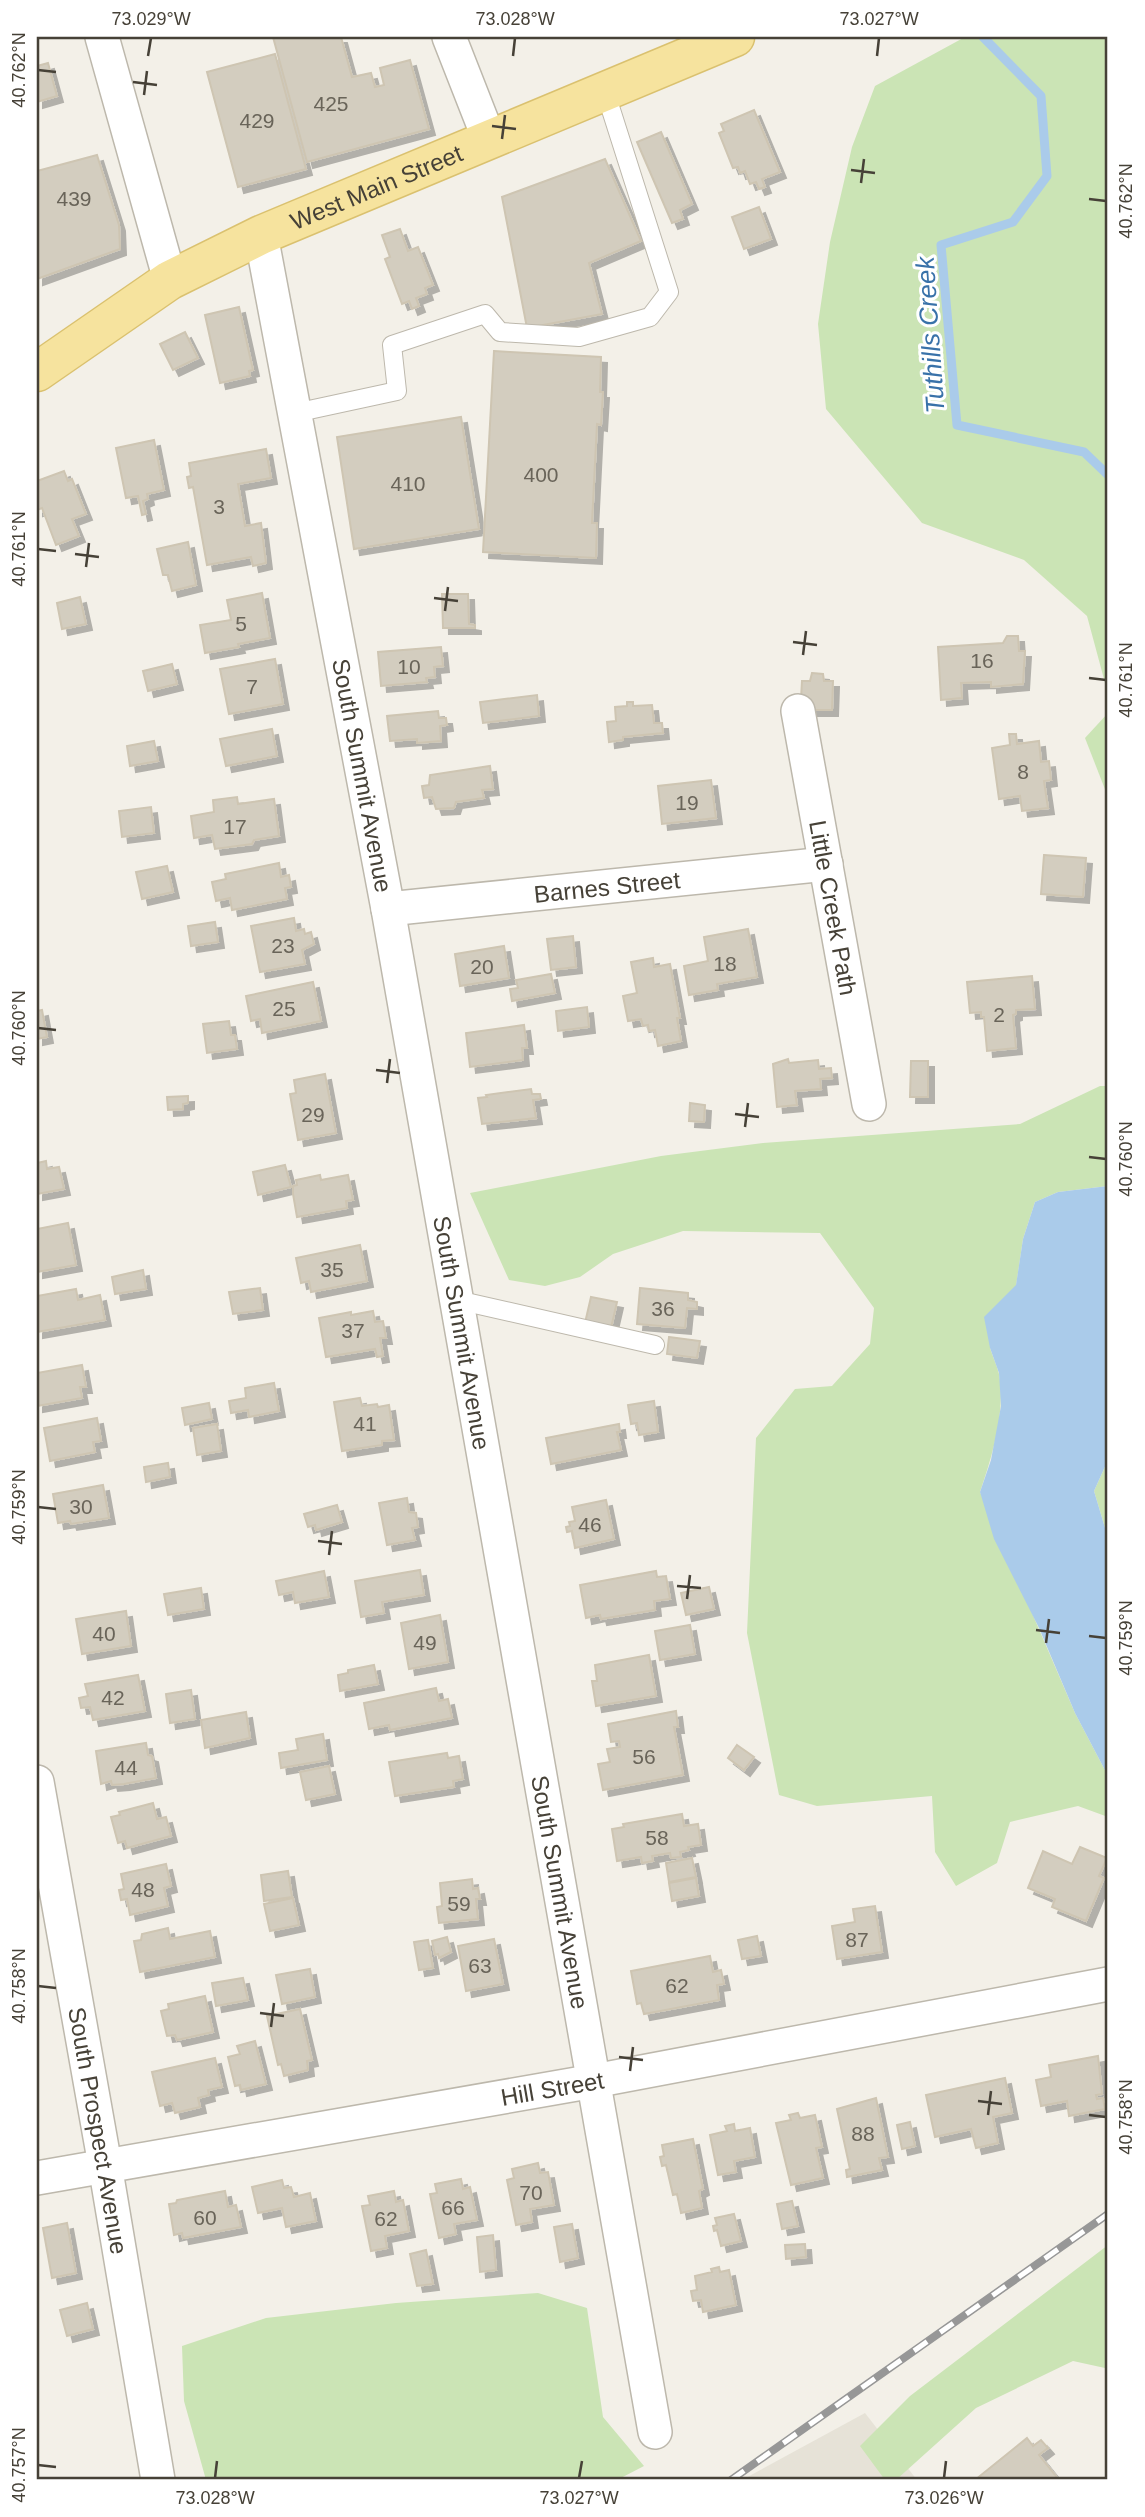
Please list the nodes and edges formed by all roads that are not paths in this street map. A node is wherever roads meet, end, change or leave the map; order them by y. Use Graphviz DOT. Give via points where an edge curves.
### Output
graph roads {
  1 [pos="102,37"];
  2 [pos="449,37"];
  3 [pos="735,37"];
  4 [pos="604,91"];
  5 [pos="489,139"];
  6 [pos="261,235"];
  7 [pos="170,280"];
  8 [pos="37,372"];
  9 [pos="295,413"];
  10 [pos="798,711"];
  11 [pos="826,864"];
  12 [pos="388,909"];
  13 [pos="869,1104"];
  14 [pos="457,1300"];
  15 [pos="655,1345"];
  16 [pos="37,1782"];
  17 [pos="1108,1984"];
  18 [pos="594,2081"];
  19 [pos="106,2165"];
  20 [pos="37,2178"];
  21 [pos="655,2432"];
  22 [pos="158,2480"];
  1 -- 7 [label="street"];
  2 -- 5 [label="street"];
  3 -- 4 [label="main road, West Main Street"];
  4 -- 5 [label="main road, West Main Street"];
  4 -- 9 [label="lane" via="669,292 650,317 579,337 500,332 485,314 392,345 397,391"];
  5 -- 6 [label="main road, West Main Street"];
  6 -- 7 [label="main road, West Main Street"];
  6 -- 9 [label="street, South Summit Avenue"];
  7 -- 8 [label="main road, West Main Street"];
  9 -- 12 [label="street, South Summit Avenue"];
  10 -- 11 [label="street, Little Creek Path"];
  11 -- 12 [label="street, Barnes Street"];
  11 -- 13 [label="street, Little Creek Path"];
  12 -- 14 [label="street, South Summit Avenue"];
  14 -- 15 [label="lane"];
  14 -- 18 [label="street, South Summit Avenue"];
  16 -- 19 [label="street, South Prospect Avenue"];
  17 -- 18 [label="street, Hill Street"];
  18 -- 19 [label="street, Hill Street"];
  18 -- 21 [label="street, South Summit Avenue"];
  19 -- 20 [label="street, Hill Street"];
  19 -- 22 [label="street, South Prospect Avenue"];
}
